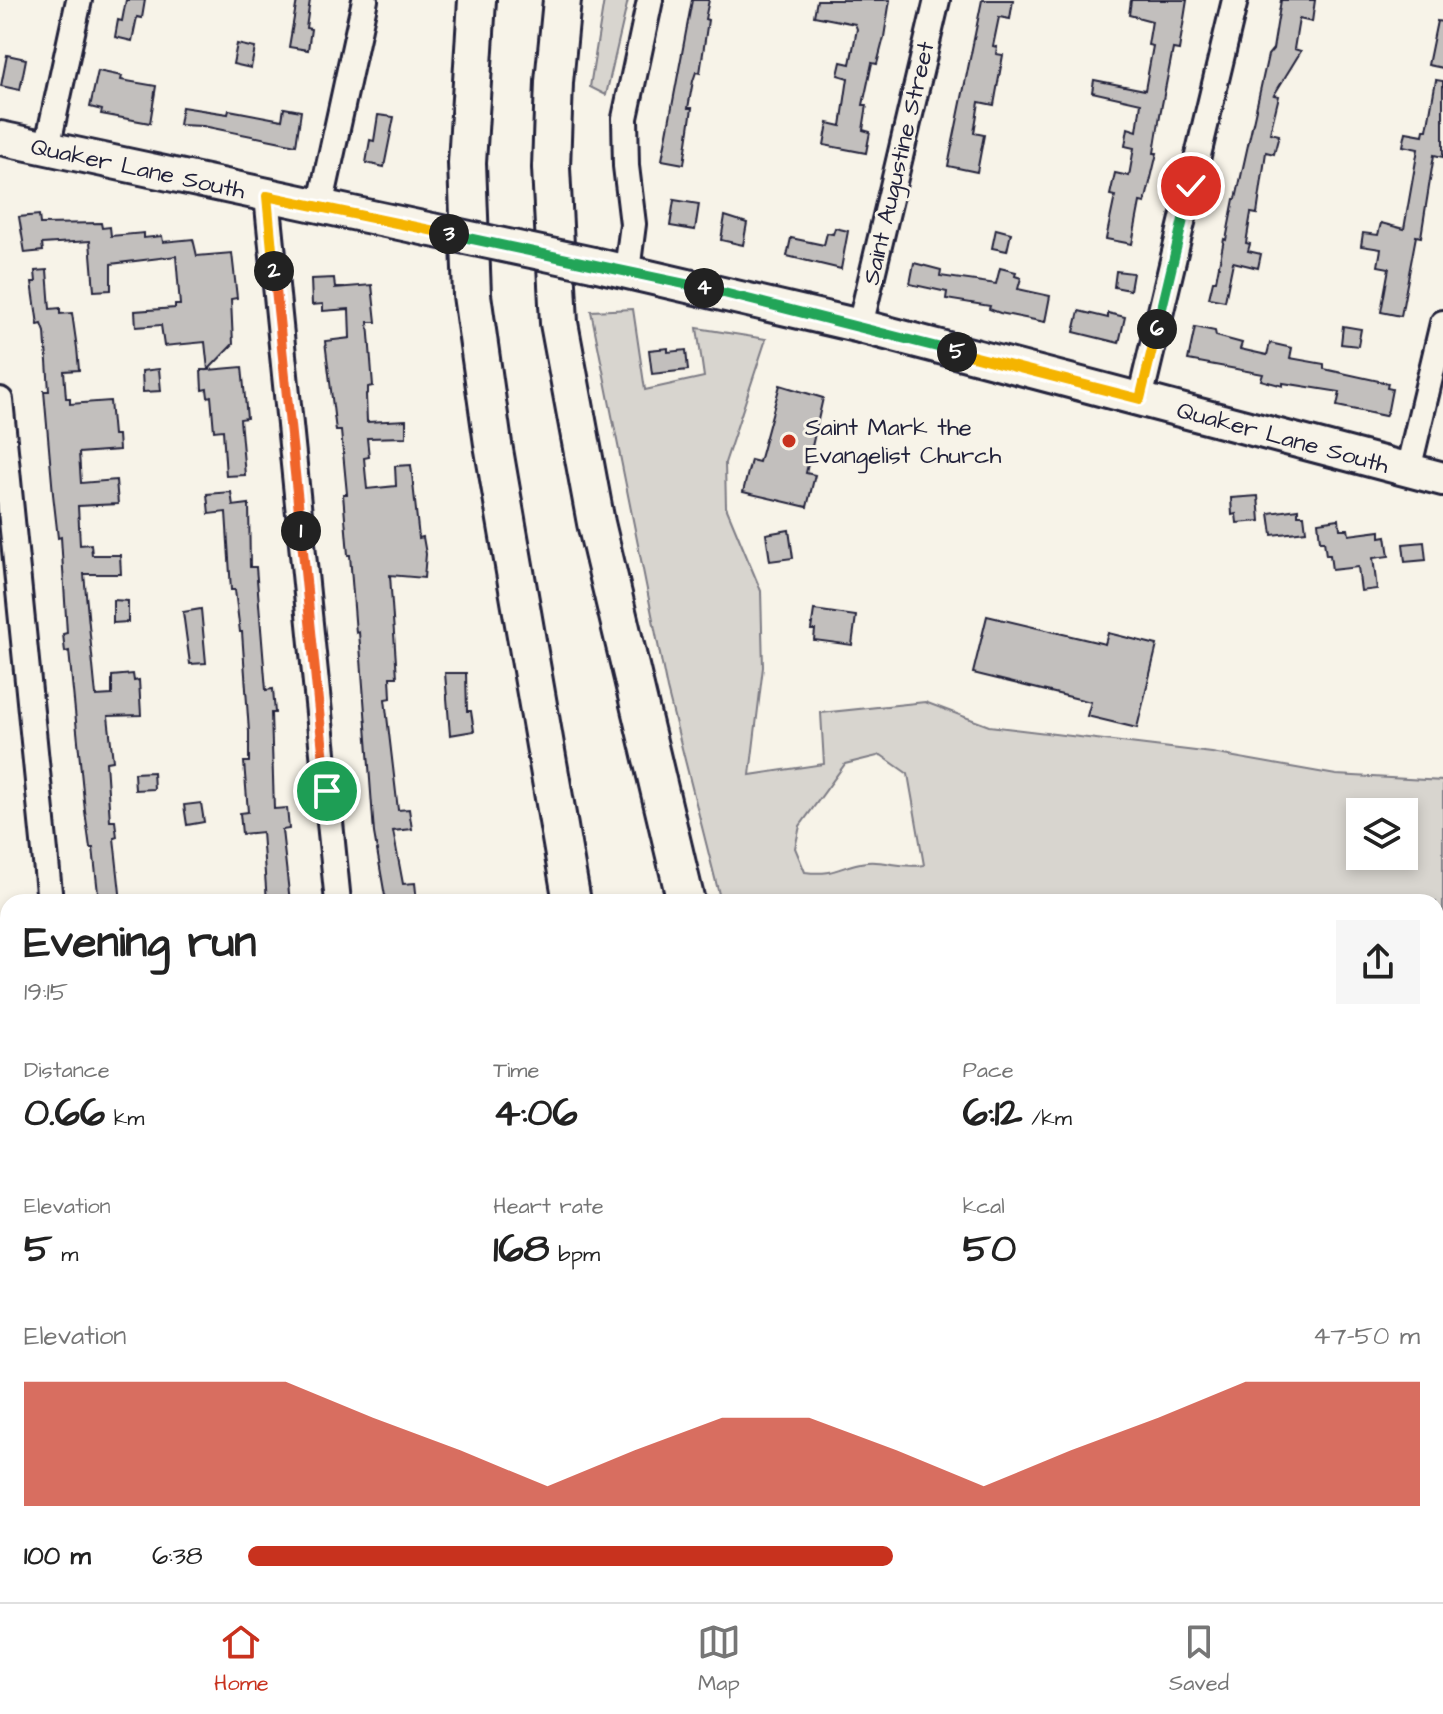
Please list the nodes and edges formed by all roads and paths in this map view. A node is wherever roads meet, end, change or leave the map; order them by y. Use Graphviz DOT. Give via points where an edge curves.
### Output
graph roads {
  1 [pos="79,0"];
  2 [pos="365,0"];
  3 [pos="477,0"];
  4 [pos="562,0"];
  5 [pos="650,0"];
  6 [pos="937,0"];
  7 [pos="1235,0"];
  8 [pos="0,138"];
  9 [pos="47,148"];
  10 [pos="267,196"];
  11 [pos="320,207"];
  12 [pos="627,271"];
  13 [pos="1443,323"];
  14 [pos="860,326"];
  15 [pos="1140,399"];
  16 [pos="0,400"];
  17 [pos="1408,470"];
  18 [pos="1443,479"];
  19 [pos="551,782"];
  20 [pos="677,863"];
  21 [pos="49,894"];
  22 [pos="337,894"];
  23 [pos="553,894"];
  24 [pos="571,894"];
  25 [pos="679,894"];
  26 [pos="684,894"];
  1 -- 9 [label="street"];
  2 -- 11 [label="street"];
  3 -- 19 [label="highway" via="467,163 472,295"];
  4 -- 20 [label="highway" via="551,168 559,323 596,523"];
  5 -- 12 [label="street" via="625,118 633,224"];
  6 -- 14 [label="street, Saint Augustine Street"];
  7 -- 15 [label="street"];
  8 -- 9 [label="main road, Quaker Lane South"];
  9 -- 10 [label="main road, Quaker Lane South"];
  10 -- 11 [label="main road, Quaker Lane South"];
  10 -- 22 [label="street"];
  11 -- 12 [label="main road, Quaker Lane South, bridge"];
  12 -- 14 [label="main road, Quaker Lane South"];
  13 -- 17 [label="street"];
  14 -- 15 [label="main road, Quaker Lane South"];
  15 -- 17 [label="main road, Quaker Lane South"];
  16 -- 21 [label="street"];
  17 -- 18 [label="main road, Quaker Lane South"];
  19 -- 23 [label="highway"];
  19 -- 24 [label="highway"];
  20 -- 25 [label="highway"];
  20 -- 26 [label="highway"];
}
